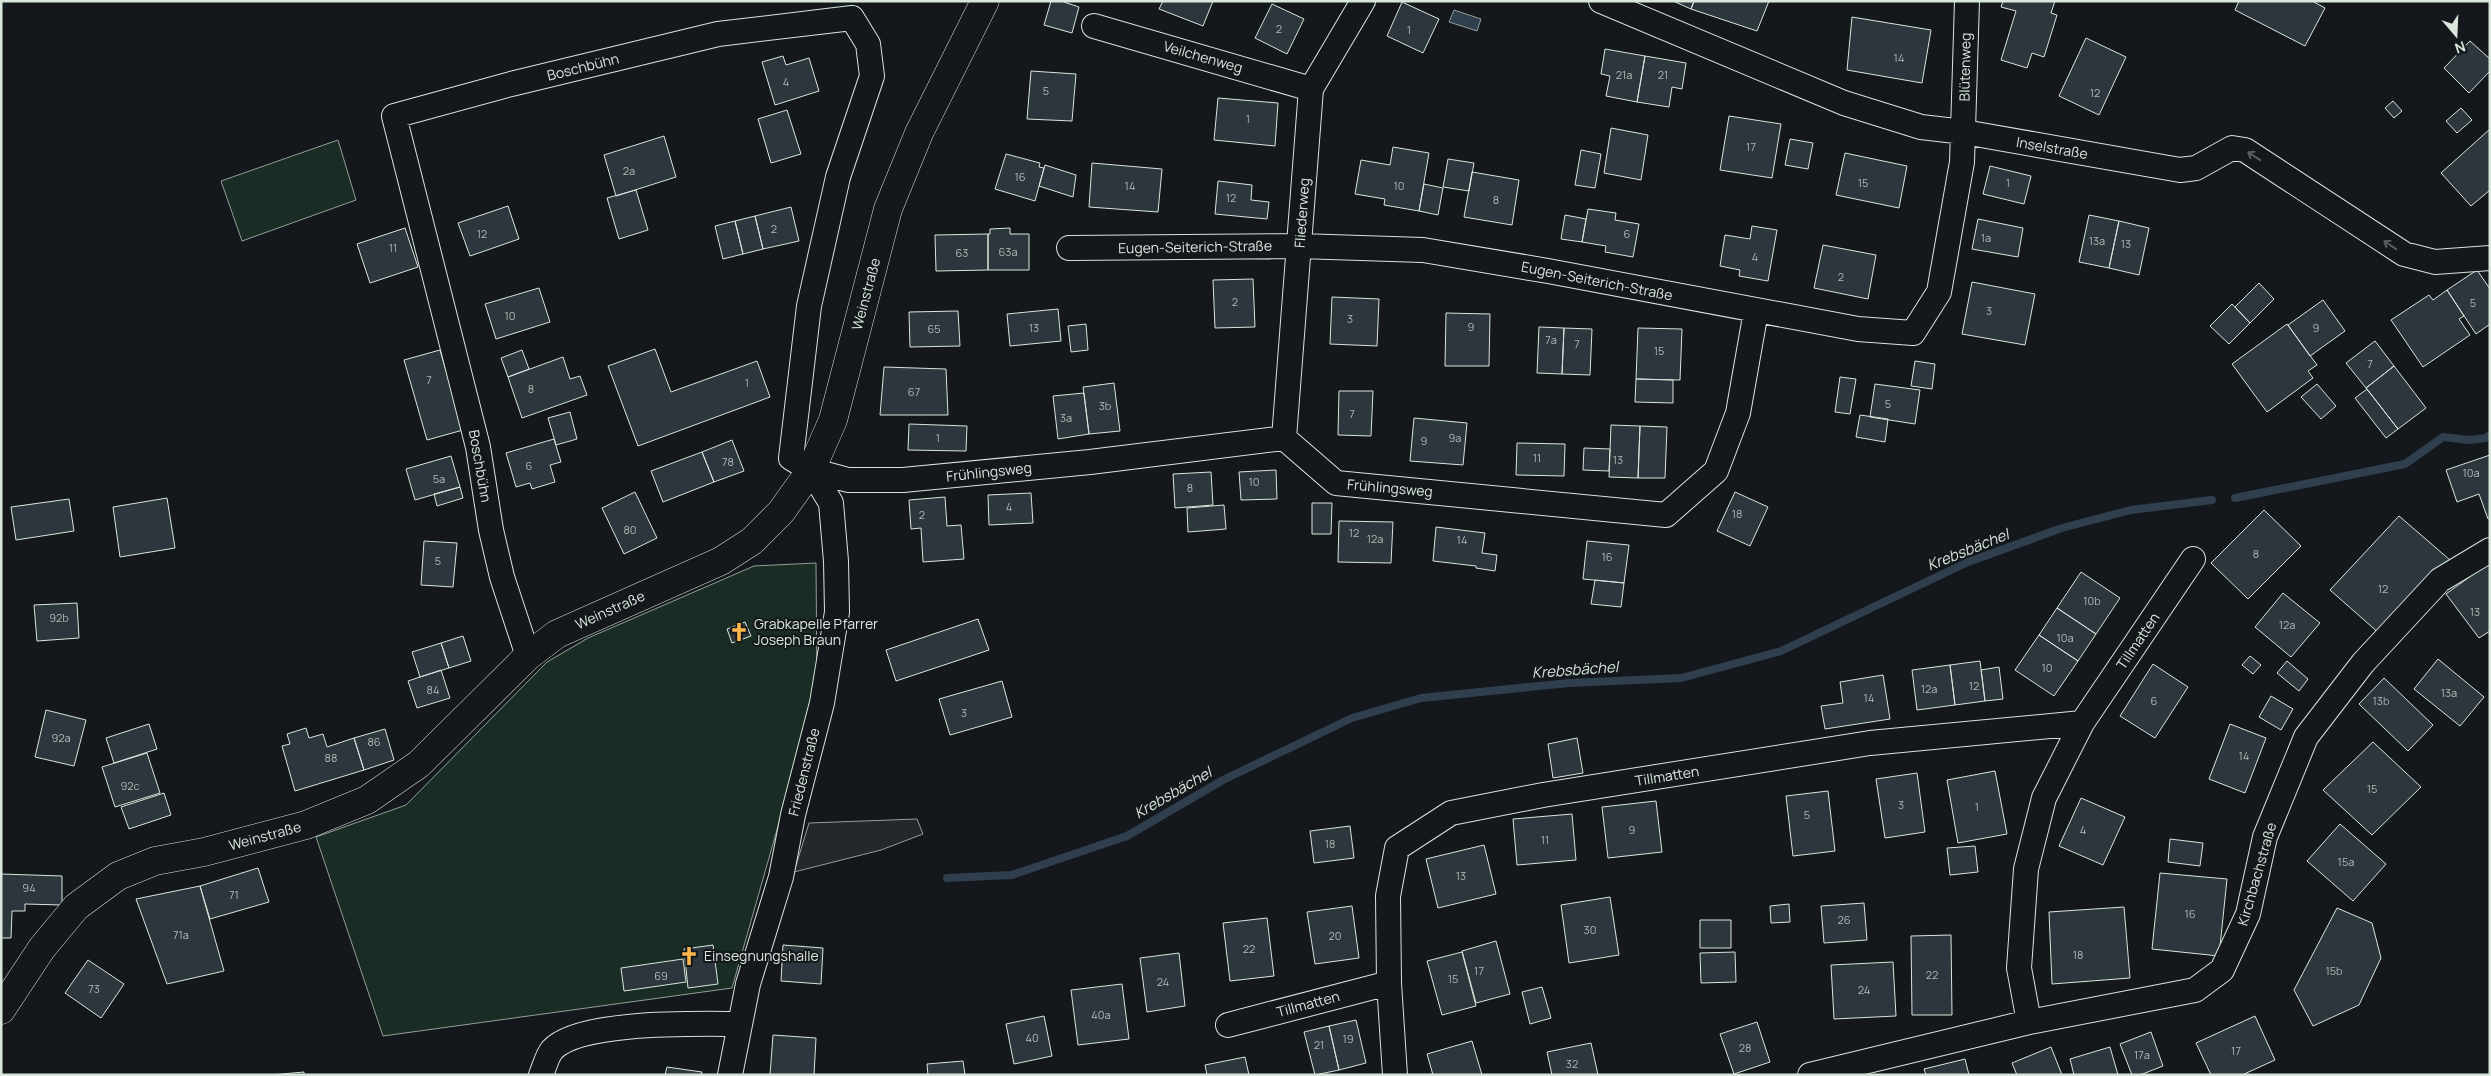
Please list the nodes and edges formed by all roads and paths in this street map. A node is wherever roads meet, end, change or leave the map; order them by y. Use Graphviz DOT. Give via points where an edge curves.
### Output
graph roads {
  1 [pos="985,1"];
  2 [pos="1363,1"];
  3 [pos="1601,1"];
  4 [pos="1966,1"];
  5 [pos="1094,26"];
  6 [pos="1311,88"];
  7 [pos="1964,132"];
  8 [pos="1299,246"];
  9 [pos="1069,248"];
  10 [pos="2490,258"];
  11 [pos="1756,311"];
  12 [pos="1284,438"];
  13 [pos="811,470"];
  14 [pos="2490,550"];
  15 [pos="2194,559"];
  16 [pos="528,656"];
  17 [pos="2082,723"];
  18 [pos="1389,982"];
  19 [pos="1,1010"];
  20 [pos="2029,1022"];
  21 [pos="740,1024"];
  22 [pos="1228,1025"];
  23 [pos="541,1075"];
  24 [pos="730,1075"];
  25 [pos="1395,1075"];
  26 [pos="1810,1075"];
  1 -- 13 [label="main road, Weinstraße" via="919,133 888,209 833,420"];
  2 -- 6 [label="street, Fliederweg"];
  3 -- 7 [label="street, Inselstraße" via="1844,103 1920,127"];
  4 -- 7 [label="street, Blütenweg"];
  5 -- 6 [label="street, Veilchenweg"];
  6 -- 8 [label="street, Fliederweg"];
  10 -- 7 [label="street, Inselstraße, one-way" via="2435,262 2404,254 2246,150 2232,148 2196,168 2180,170"];
  7 -- 11 [label="street, Eugen-Seiterich-Straße" via="1962,162 1939,292 1913,333 1858,329"];
  8 -- 9 [label="street, Eugen-Seiterich-Straße"];
  8 -- 11 [label="street, Eugen-Seiterich-Straße" via="1423,250 1548,270"];
  8 -- 12 [label="street, Fliederweg"];
  11 -- 12 [label="street, Frühlingsweg" via="1738,413 1716,471 1666,515 1336,483"];
  12 -- 13 [label="street, Frühlingsweg" via="1090,462 903,480 848,480"];
  13 -- 16 [label="main road, Weinstraße" via="781,512 752,541 720,561 557,634"];
  13 -- 16 [label="street, Boschbühn" via="791,458 809,306 838,177 872,76 868,44 852,18 718,34 394,116 478,447 502,577"];
  13 -- 21 [label="street, Friedenstraße" via="832,503 837,612 822,703 793,814 781,877 748,984"];
  14 -- 20 [label="street, Kirchbachstraße" via="2440,580 2363,663 2306,737 2265,837 2248,914 2222,970 2195,990"];
  15 -- 17 [label="street, Tillmatten"];
  16 -- 19 [label="main road, Weinstraße" via="419,764 367,800 306,825 204,852 154,861 118,876 76,907 42,948"];
  17 -- 18 [label="street, Tillmatten" via="1870,743 1543,795 1451,813 1397,848 1388,896"];
  17 -- 20 [label="street, Tillmatten" via="2044,798 2026,868 2020,968"];
  18 -- 22 [label="street, Tillmatten"];
  18 -- 25 [label="street, Tillmatten"];
  20 -- 26 [label="street, Kirchbachstraße"];
  21 -- 23 [label="street" via="639,1025 572,1037 552,1050"];
  21 -- 24 [label="street, Friedenstraße"];
}
